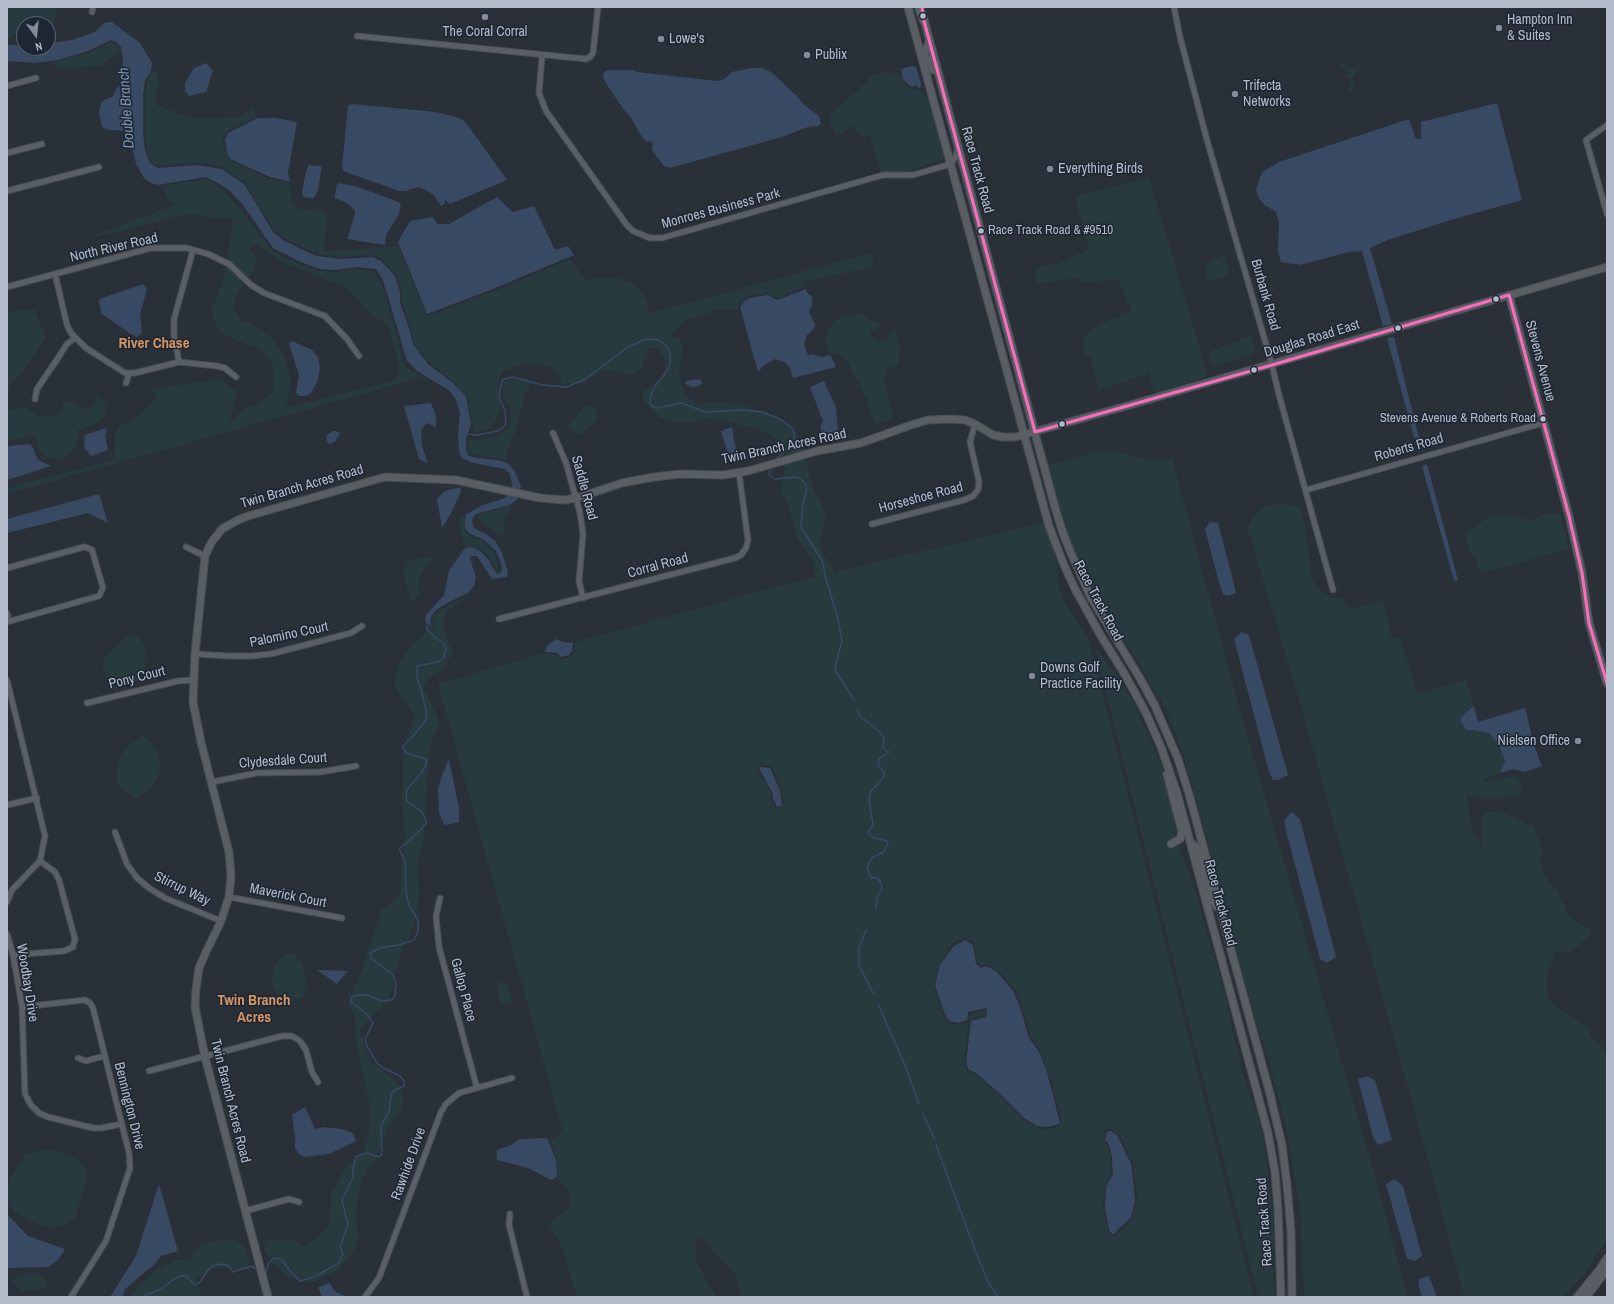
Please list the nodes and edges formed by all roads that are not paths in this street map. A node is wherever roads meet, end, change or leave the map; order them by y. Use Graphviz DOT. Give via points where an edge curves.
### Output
graph roads {
  1 [pos="598,7"];
  2 [pos="908,7"];
  3 [pos="913,7"];
  4 [pos="921,7"];
  5 [pos="1174,7"];
  6 [pos="924,22"];
  7 [pos="357,36"];
  8 [pos="917,37"];
  9 [pos="929,41"];
  10 [pos="921,54"];
  11 [pos="542,56"];
  12 [pos="36,78"];
  13 [pos="7,86"];
  14 [pos="950,117"];
  15 [pos="1607,125"];
  16 [pos="952,126"];
  17 [pos="943,136"];
  18 [pos="42,144"];
  19 [pos="958,148"];
  20 [pos="7,153"];
  21 [pos="951,164"];
  22 [pos="98,167"];
  23 [pos="7,191"];
  24 [pos="1607,214"];
  25 [pos="193,250"];
  26 [pos="1607,267"];
  27 [pos="55,274"];
  28 [pos="7,287"];
  29 [pos="1509,295"];
  30 [pos="75,338"];
  31 [pos="360,356"];
  32 [pos="179,362"];
  33 [pos="1272,364"];
  34 [pos="129,374"];
  35 [pos="236,377"];
  36 [pos="126,383"];
  37 [pos="35,399"];
  38 [pos="1543,423"];
  39 [pos="975,424"];
  40 [pos="1035,432"];
  41 [pos="553,433"];
  42 [pos="1024,435"];
  43 [pos="739,473"];
  44 [pos="1306,490"];
  45 [pos="576,498"];
  46 [pos="872,524"];
  47 [pos="186,547"];
  48 [pos="205,556"];
  49 [pos="7,568"];
  50 [pos="1333,590"];
  51 [pos="583,598"];
  52 [pos="7,613"];
  53 [pos="499,619"];
  54 [pos="8,621"];
  55 [pos="362,626"];
  56 [pos="195,654"];
  57 [pos="7,680"];
  58 [pos="194,680"];
  59 [pos="1607,683"];
  60 [pos="87,703"];
  61 [pos="1167,762"];
  62 [pos="356,766"];
  63 [pos="212,782"];
  64 [pos="37,798"];
  65 [pos="7,805"];
  66 [pos="115,832"];
  67 [pos="1190,842"];
  68 [pos="1171,844"];
  69 [pos="40,861"];
  70 [pos="229,897"];
  71 [pos="440,898"];
  72 [pos="7,902"];
  73 [pos="1221,914"];
  74 [pos="342,918"];
  75 [pos="221,921"];
  76 [pos="7,934"];
  77 [pos="14,955"];
  78 [pos="22,1007"];
  79 [pos="104,1056"];
  80 [pos="205,1057"];
  81 [pos="78,1058"];
  82 [pos="149,1071"];
  83 [pos="512,1078"];
  84 [pos="318,1082"];
  85 [pos="477,1088"];
  86 [pos="122,1124"];
  87 [pos="299,1202"];
  88 [pos="245,1211"];
  89 [pos="510,1214"];
  90 [pos="1279,1236"];
  91 [pos="1607,1258"];
  92 [pos="1607,1270"];
  93 [pos="1280,1295"];
  94 [pos="71,1297"];
  95 [pos="268,1297"];
  96 [pos="367,1297"];
  97 [pos="528,1297"];
  98 [pos="1286,1297"];
  99 [pos="1292,1297"];
  100 [pos="1577,1297"];
  101 [pos="1586,1297"];
  1 -- 11 [label="street" via="595,42 590,57 586,59"];
  2 -- 8 [label="main road, Race Track Road"];
  3 -- 6 [label="main road" via="917,17"];
  4 -- 6 [label="main road"];
  5 -- 33 [label="street, Burbank Road" via="1207,140"];
  6 -- 8 [label="main road" via="919,27"];
  6 -- 9 [label="main road, Race Track Road"];
  7 -- 11 [label="street"];
  8 -- 10 [label="main road, Race Track Road"];
  9 -- 10 [label="main road" via="926,51"];
  9 -- 14 [label="main road, Race Track Road"];
  10 -- 14 [label="main road" via="929,60 943,108"];
  10 -- 17 [label="main road, Race Track Road"];
  11 -- 21 [label="street, Monroes Business Park" via="539,93 546,112 626,224 633,231 650,238 662,238 883,175 913,175"];
  12 -- 13 [label="street"];
  14 -- 16 [label="main road, Race Track Road"];
  15 -- 24 [label="street" via="1586,140"];
  16 -- 17 [label="main road"];
  16 -- 19 [label="main road, Race Track Road"];
  17 -- 21 [label="main road, Race Track Road"];
  18 -- 20 [label="street"];
  19 -- 21 [label="street"];
  19 -- 40 [label="main road, Race Track Road"];
  21 -- 42 [label="main road, Race Track Road"];
  22 -- 23 [label="street"];
  25 -- 27 [label="street, North River Road" via="151,248"];
  25 -- 31 [label="street, North River Road" via="229,264 251,285 264,292 325,316"];
  25 -- 32 [label="street" via="174,320"];
  26 -- 29 [label="main road, Douglas Road East"];
  27 -- 28 [label="street, North River Road"];
  27 -- 30 [label="street" via="68,325"];
  29 -- 33 [label="main road, Douglas Road East"];
  29 -- 38 [label="main road, Stevens Avenue"];
  30 -- 34 [label="street" via="118,370"];
  30 -- 37 [label="street" via="67,344 37,389"];
  32 -- 34 [label="street"];
  32 -- 35 [label="street" via="225,368"];
  33 -- 40 [label="main road, Douglas Road East"];
  33 -- 44 [label="street, Burbank Road"];
  34 -- 36 [label="street"];
  38 -- 44 [label="street, Roberts Road"];
  38 -- 59 [label="main road, Stevens Avenue" via="1582,573 1589,623"];
  39 -- 42 [label="main road, Twin Branch Acres Road" via="998,436 1009,438"];
  39 -- 43 [label="main road, Twin Branch Acres Road" via="958,419 928,420 861,443 818,451"];
  39 -- 46 [label="street, Horseshoe Road" via="970,442 979,482 976,493 964,500"];
  40 -- 42 [label="main road, Douglas Road East"];
  40 -- 73 [label="main road, Race Track Road" via="1056,511 1074,560 1093,600 1147,690 1178,759"];
  41 -- 45 [label="street, Saddle Road" via="566,463"];
  42 -- 61 [label="main road, Race Track Road" via="1049,526 1064,565 1094,624 1135,692"];
  43 -- 45 [label="main road, Twin Branch Acres Road" via="661,476 614,486"];
  43 -- 51 [label="street, Corral Road" via="748,540 742,555"];
  44 -- 50 [label="street, Burbank Road"];
  45 -- 48 [label="main road, Twin Branch Acres Road" via="552,500 456,480 385,477 236,521 222,529"];
  45 -- 51 [label="street, Saddle Road" via="583,534 579,581"];
  47 -- 48 [label="street"];
  48 -- 56 [label="main road, Twin Branch Acres Road"];
  49 -- 54 [label="street" via="84,547 92,550 103,588 100,596"];
  51 -- 53 [label="street, Corral Road"];
  52 -- 54 [label="street"];
  55 -- 56 [label="street, Palomino Court" via="351,633 271,654"];
  56 -- 58 [label="main road, Twin Branch Acres Road"];
  57 -- 64 [label="street"];
  58 -- 60 [label="street, Pony Court" via="178,680"];
  58 -- 63 [label="main road, Twin Branch Acres Road" via="193,702 200,742"];
  61 -- 67 [label="main road, Race Track Road"];
  61 -- 68 [label="main road" via="1168,781 1182,832 1180,839"];
  62 -- 63 [label="street, Clydesdale Court" via="320,772 256,773"];
  63 -- 70 [label="main road, Twin Branch Acres Road" via="229,852"];
  64 -- 65 [label="street"];
  64 -- 69 [label="street" via="45,836"];
  66 -- 75 [label="street, Stirrup Way" via="127,864 137,878 165,898"];
  67 -- 73 [label="main road" via="1197,848 1212,900"];
  67 -- 90 [label="main road, Race Track Road" via="1265,1119 1275,1172"];
  69 -- 72 [label="street" via="12,890"];
  69 -- 77 [label="street" via="55,872 59,880 74,939 73,947 64,951"];
  70 -- 74 [label="street, Maverick Court"];
  70 -- 75 [label="main road, Twin Branch Acres Road"];
  71 -- 85 [label="street, Gallop Place" via="436,916 439,947"];
  73 -- 99 [label="main road, Race Track Road" via="1282,1145 1290,1223"];
  75 -- 80 [label="main road, Twin Branch Acres Road" via="200,968 196,989 195,1007"];
  76 -- 77 [label="street, Woodbay Drive"];
  77 -- 78 [label="street, Woodbay Drive"];
  78 -- 79 [label="street, Bennington Drive" via="85,1000 92,1008"];
  78 -- 86 [label="street, Woodbay Drive" via="25,1094 31,1105 48,1117 93,1128"];
  79 -- 81 [label="street" via="86,1061"];
  79 -- 86 [label="street, Bennington Drive"];
  80 -- 82 [label="street"];
  80 -- 84 [label="street" via="282,1036 292,1036 300,1040 306,1050 312,1072"];
  80 -- 88 [label="main road, Twin Branch Acres Road"];
  83 -- 85 [label="street, Rawhide Drive"];
  85 -- 96 [label="street, Rawhide Drive" via="459,1093 441,1112 379,1278"];
  86 -- 94 [label="street, Bennington Drive" via="130,1168 106,1242"];
  87 -- 88 [label="street" via="289,1199"];
  88 -- 95 [label="main road, Twin Branch Acres Road"];
  89 -- 97 [label="street" via="509,1225"];
  90 -- 93 [label="main road, Race Track Road"];
  90 -- 98 [label="main road" via="1284,1244"];
  91 -- 100 [label="main road"];
  92 -- 101 [label="main road"];
}
